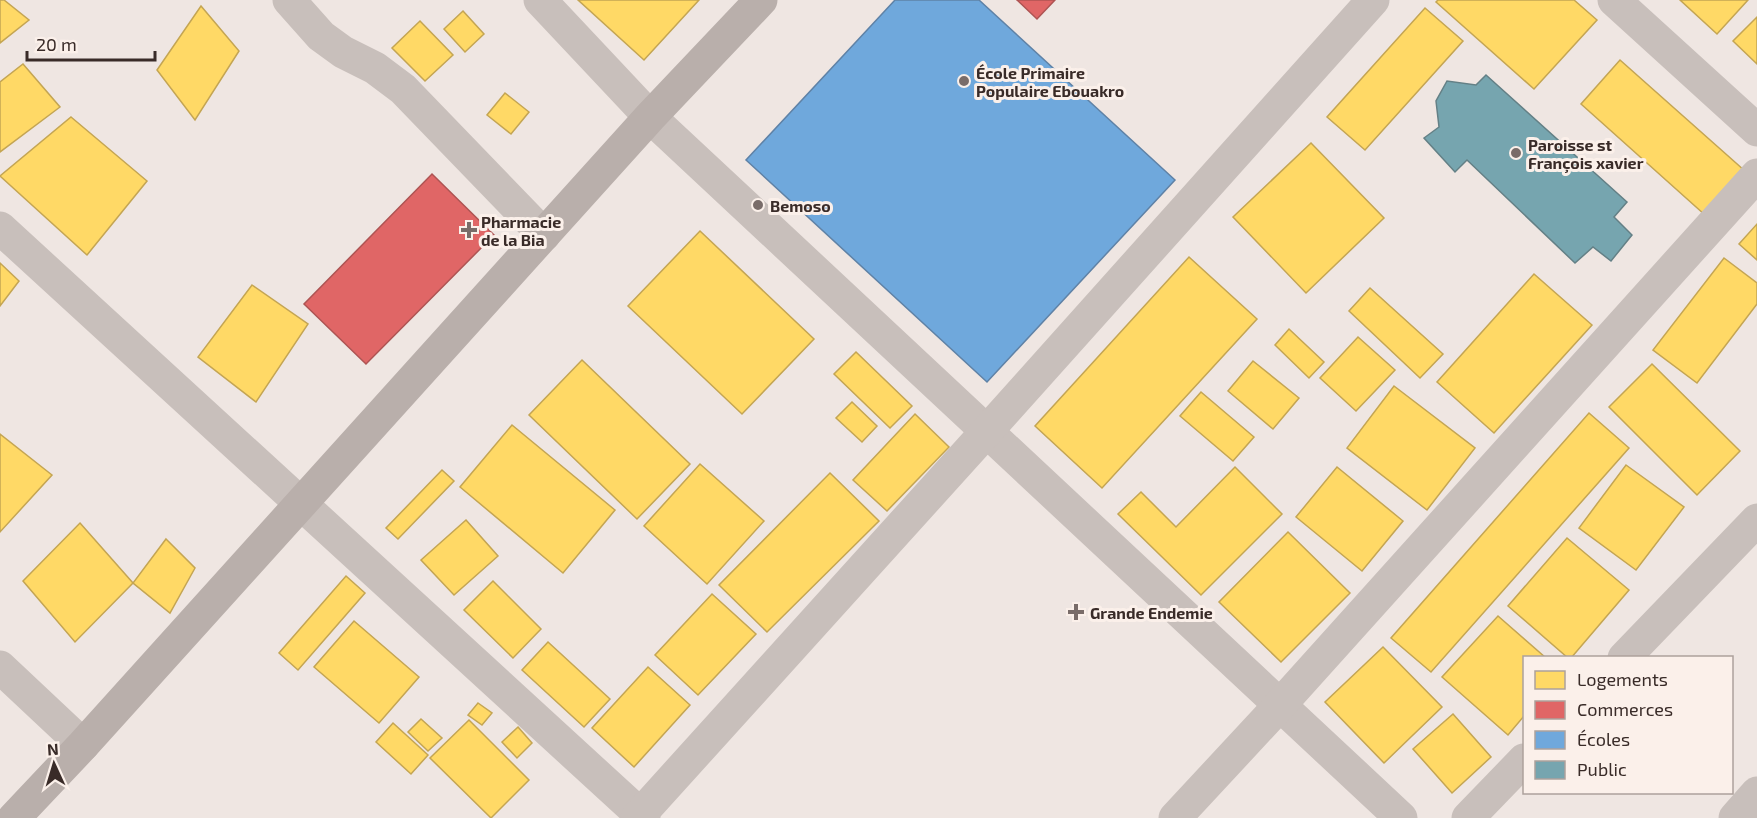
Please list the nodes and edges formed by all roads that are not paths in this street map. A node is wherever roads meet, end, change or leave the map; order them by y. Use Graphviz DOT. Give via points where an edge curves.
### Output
graph roads {
  1 [pos="289,0"];
  2 [pos="540,0"];
  3 [pos="761,0"];
  4 [pos="1372,0"];
  5 [pos="1614,0"];
  6 [pos="650,117"];
  7 [pos="1757,130"];
  8 [pos="1757,175"];
  9 [pos="0,228"];
  10 [pos="544,235"];
  11 [pos="987,431"];
  12 [pos="301,504"];
  13 [pos="1757,520"];
  14 [pos="1625,656"];
  15 [pos="0,666"];
  16 [pos="1280,705"];
  17 [pos="82,745"];
  18 [pos="1523,761"];
  19 [pos="1757,793"];
  20 [pos="640,817"];
  21 [pos="14,818"];
  22 [pos="1175,818"];
  23 [pos="1401,818"];
  24 [pos="1468,818"];
  25 [pos="1735,818"];
  1 -- 10 [label="street" via="321,36 403,89"];
  2 -- 6 [label="street"];
  3 -- 6 [label="main road"];
  4 -- 11 [label="street"];
  5 -- 7 [label="street"];
  6 -- 10 [label="main road"];
  6 -- 11 [label="street"];
  8 -- 16 [label="street"];
  9 -- 12 [label="street"];
  10 -- 12 [label="main road"];
  11 -- 16 [label="street"];
  11 -- 20 [label="street"];
  12 -- 17 [label="main road"];
  12 -- 20 [label="street"];
  13 -- 14 [label="street"];
  15 -- 17 [label="street"];
  16 -- 22 [label="street"];
  16 -- 23 [label="street"];
  17 -- 21 [label="main road"];
  18 -- 24 [label="street"];
  19 -- 25 [label="street"];
}
